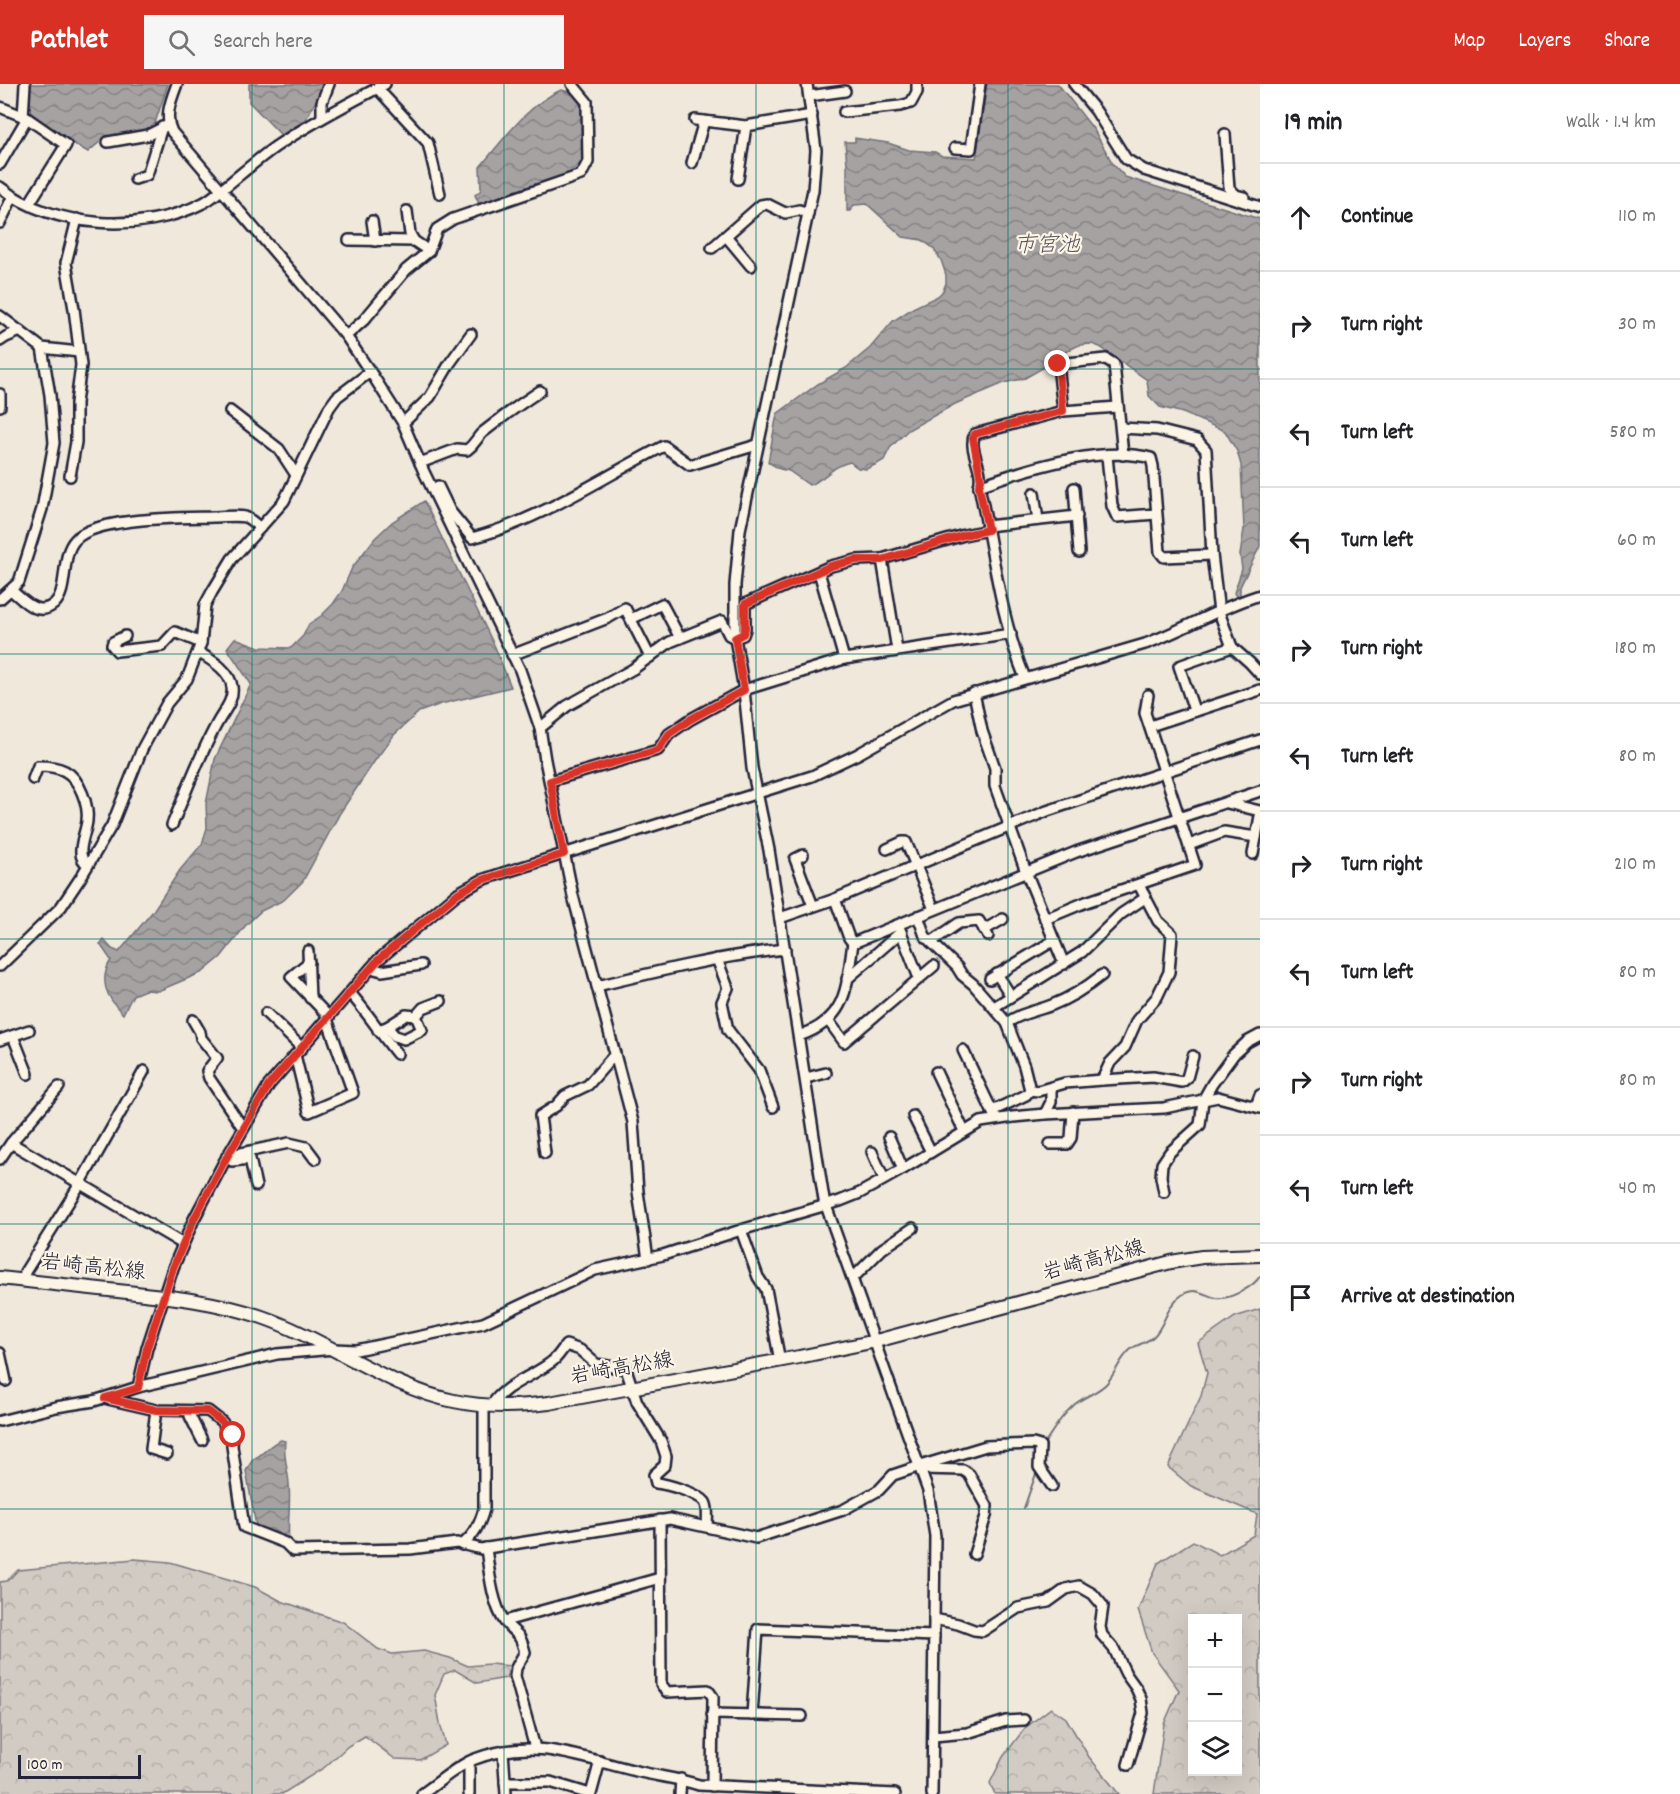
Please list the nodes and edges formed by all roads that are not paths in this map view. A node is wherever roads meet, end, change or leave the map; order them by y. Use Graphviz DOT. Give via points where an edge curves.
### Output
graph roads {
  1 [pos="25,84"];
  2 [pos="177,84"];
  3 [pos="329,84"];
  4 [pos="572,84"];
  5 [pos="807,84"];
  6 [pos="917,84"];
  7 [pos="980,84"];
  8 [pos="1074,84"];
  9 [pos="381,86"];
  10 [pos="833,88"];
  11 [pos="845,91"];
  12 [pos="809,96"];
  13 [pos="0,107"];
  14 [pos="844,112"];
  15 [pos="812,115"];
  16 [pos="25,118"];
  17 [pos="322,118"];
  18 [pos="165,126"];
  19 [pos="746,126"];
  20 [pos="1225,134"];
  21 [pos="108,142"];
  22 [pos="955,148"];
  23 [pos="692,163"];
  24 [pos="0,164"];
  25 [pos="135,179"];
  26 [pos="738,179"];
  27 [pos="0,187"];
  28 [pos="220,190"];
  29 [pos="440,194"];
  30 [pos="13,196"];
  31 [pos="1245,202"];
  32 [pos="29,204"];
  33 [pos="1260,207"];
  34 [pos="407,211"];
  35 [pos="808,213"];
  36 [pos="77,219"];
  37 [pos="372,221"];
  38 [pos="0,223"];
  39 [pos="726,236"];
  40 [pos="349,240"];
  41 [pos="375,241"];
  42 [pos="414,241"];
  43 [pos="712,248"];
  44 [pos="429,251"];
  45 [pos="751,266"];
  46 [pos="0,316"];
  47 [pos="20,332"];
  48 [pos="471,334"];
  49 [pos="346,336"];
  50 [pos="0,341"];
  51 [pos="42,348"];
  52 [pos="79,351"];
  53 [pos="370,372"];
  54 [pos="540,391"];
  55 [pos="0,394"];
  56 [pos="0,406"];
  57 [pos="1118,407"];
  58 [pos="230,411"];
  59 [pos="1063,411"];
  60 [pos="403,423"];
  61 [pos="1121,428"];
  62 [pos="757,445"];
  63 [pos="1123,455"];
  64 [pos="1107,456"];
  65 [pos="422,467"];
  66 [pos="296,475"];
  67 [pos="70,476"];
  68 [pos="979,486"];
  69 [pos="1074,489"];
  70 [pos="1034,493"];
  71 [pos="1156,514"];
  72 [pos="1077,516"];
  73 [pos="1038,520"];
  74 [pos="260,528"];
  75 [pos="988,528"];
  76 [pos="1079,552"];
  77 [pos="1212,555"];
  78 [pos="882,560"];
  79 [pos="819,572"];
  80 [pos="11,590"];
  81 [pos="1260,595"];
  82 [pos="0,599"];
  83 [pos="1219,612"];
  84 [pos="630,619"];
  85 [pos="1011,634"];
  86 [pos="125,636"];
  87 [pos="680,638"];
  88 [pos="735,638"];
  89 [pos="200,647"];
  90 [pos="1232,647"];
  91 [pos="897,650"];
  92 [pos="512,655"];
  93 [pos="650,657"];
  94 [pos="844,659"];
  95 [pos="1260,674"];
  96 [pos="1025,678"];
  97 [pos="744,690"];
  98 [pos="1260,690"];
  99 [pos="974,693"];
  100 [pos="1148,695"];
  101 [pos="1194,710"];
  102 [pos="1150,726"];
  103 [pos="540,728"];
  104 [pos="1260,740"];
  105 [pos="1164,771"];
  106 [pos="33,779"];
  107 [pos="550,781"];
  108 [pos="1260,791"];
  109 [pos="757,795"];
  110 [pos="1224,803"];
  111 [pos="1260,813"];
  112 [pos="1180,818"];
  113 [pos="172,825"];
  114 [pos="1009,827"];
  115 [pos="1256,837"];
  116 [pos="1189,845"];
  117 [pos="887,849"];
  118 [pos="564,854"];
  119 [pos="1253,854"];
  120 [pos="803,855"];
  121 [pos="88,865"];
  122 [pos="916,865"];
  123 [pos="1026,872"];
  124 [pos="1138,885"];
  125 [pos="1144,898"];
  126 [pos="835,899"];
  127 [pos="813,906"];
  128 [pos="934,909"];
  129 [pos="918,916"];
  130 [pos="780,918"];
  131 [pos="1004,919"];
  132 [pos="1045,919"];
  133 [pos="899,928"];
  134 [pos="1053,940"];
  135 [pos="931,942"];
  136 [pos="853,943"];
  137 [pos="784,950"];
  138 [pos="308,951"];
  139 [pos="717,959"];
  140 [pos="309,962"];
  141 [pos="1064,964"];
  142 [pos="421,965"];
  143 [pos="0,966"];
  144 [pos="934,966"];
  145 [pos="371,968"];
  146 [pos="1102,975"];
  147 [pos="919,978"];
  148 [pos="847,979"];
  149 [pos="597,986"];
  150 [pos="350,993"];
  151 [pos="1011,996"];
  152 [pos="310,998"];
  153 [pos="441,1001"];
  154 [pos="994,1007"];
  155 [pos="266,1013"];
  156 [pos="416,1016"];
  157 [pos="328,1018"];
  158 [pos="193,1020"];
  159 [pos="828,1020"];
  160 [pos="1007,1023"];
  161 [pos="382,1029"];
  162 [pos="29,1030"];
  163 [pos="1260,1035"];
  164 [pos="13,1036"];
  165 [pos="799,1036"];
  166 [pos="0,1040"];
  167 [pos="963,1050"];
  168 [pos="298,1052"];
  169 [pos="397,1054"];
  170 [pos="615,1054"];
  171 [pos="1193,1056"];
  172 [pos="144,1071"];
  173 [pos="936,1072"];
  174 [pos="826,1073"];
  175 [pos="27,1074"];
  176 [pos="806,1078"];
  177 [pos="1102,1080"];
  178 [pos="59,1087"];
  179 [pos="1051,1088"];
  180 [pos="1030,1090"];
  181 [pos="1260,1095"];
  182 [pos="1203,1100"];
  183 [pos="773,1107"];
  184 [pos="1258,1107"];
  185 [pos="1073,1113"];
  186 [pos="1045,1114"];
  187 [pos="994,1115"];
  188 [pos="913,1116"];
  189 [pos="243,1128"];
  190 [pos="964,1131"];
  191 [pos="889,1137"];
  192 [pos="11,1143"];
  193 [pos="1050,1144"];
  194 [pos="872,1152"];
  195 [pos="931,1152"];
  196 [pos="545,1153"];
  197 [pos="0,1159"];
  198 [pos="226,1159"];
  199 [pos="315,1160"];
  200 [pos="903,1169"];
  201 [pos="884,1179"];
  202 [pos="80,1184"];
  203 [pos="256,1186"];
  204 [pos="1164,1192"];
  205 [pos="826,1205"];
  206 [pos="913,1228"];
  207 [pos="741,1230"];
  208 [pos="183,1244"];
  209 [pos="1260,1255"];
  210 [pos="648,1259"];
  211 [pos="0,1278"];
  212 [pos="853,1278"];
  213 [pos="24,1281"];
  214 [pos="164,1296"];
  215 [pos="876,1341"];
  216 [pos="334,1348"];
  217 [pos="0,1353"];
  218 [pos="780,1361"];
  219 [pos="6,1381"];
  220 [pos="138,1388"];
  221 [pos="633,1388"];
  222 [pos="105,1398"];
  223 [pos="488,1406"];
  224 [pos="156,1410"];
  225 [pos="190,1411"];
  226 [pos="0,1421"];
  227 [pos="202,1440"];
  228 [pos="167,1454"];
  229 [pos="920,1467"];
  230 [pos="1052,1486"];
  231 [pos="660,1520"];
  232 [pos="707,1526"];
  233 [pos="462,1545"];
  234 [pos="486,1548"];
  235 [pos="974,1554"];
  236 [pos="660,1578"];
  237 [pos="934,1619"];
  238 [pos="505,1621"];
  239 [pos="934,1636"];
  240 [pos="712,1714"];
  241 [pos="752,1715"];
  242 [pos="802,1716"];
  243 [pos="1024,1720"];
  244 [pos="933,1736"];
  245 [pos="535,1748"];
  246 [pos="503,1751"];
  247 [pos="600,1761"];
  248 [pos="469,1762"];
  249 [pos="1128,1765"];
  250 [pos="681,1779"];
  251 [pos="505,1782"];
  252 [pos="550,1782"];
  253 [pos="712,1786"];
  254 [pos="422,1794"];
  255 [pos="469,1794"];
  256 [pos="505,1794"];
  257 [pos="550,1794"];
  258 [pos="591,1794"];
  259 [pos="680,1794"];
  260 [pos="895,1794"];
  261 [pos="932,1794"];
  1 -- 16 [label="street"];
  2 -- 18 [label="street"];
  3 -- 17 [label="street" via="322,102"];
  4 -- 44 [label="street" via="587,102 588,162 581,175 453,219 437,229"];
  5 -- 12 [label="street"];
  6 -- 14 [label="street" via="911,103"];
  7 -- 22 [label="street" via="971,149"];
  8 -- 31 [label="street" via="1126,159 1144,170"];
  9 -- 17 [label="street"];
  9 -- 29 [label="street" via="428,143"];
  10 -- 11 [label="street"];
  10 -- 12 [label="street"];
  12 -- 15 [label="street"];
  13 -- 16 [label="street"];
  15 -- 19 [label="street"];
  15 -- 35 [label="street" via="816,168"];
  16 -- 24 [label="street"];
  16 -- 32 [label="street" via="66,145"];
  17 -- 28 [label="street" via="274,148"];
  18 -- 21 [label="street" via="148,135"];
  18 -- 25 [label="street" via="147,175"];
  18 -- 28 [label="street"];
  19 -- 23 [label="street" via="700,121"];
  19 -- 26 [label="street"];
  20 -- 31 [label="street" via="1229,188 1244,197"];
  27 -- 30 [label="street"];
  28 -- 36 [label="street" via="176,214 135,222 95,223"];
  28 -- 49 [label="street"];
  30 -- 32 [label="street"];
  30 -- 38 [label="street"];
  31 -- 33 [label="street"];
  32 -- 36 [label="street"];
  34 -- 42 [label="street"];
  35 -- 39 [label="street" via="785,213 761,205"];
  35 -- 62 [label="street"];
  36 -- 52 [label="street" via="66,263"];
  37 -- 41 [label="street"];
  39 -- 43 [label="street"];
  39 -- 45 [label="street"];
  40 -- 41 [label="street"];
  41 -- 42 [label="street"];
  42 -- 44 [label="street"];
  44 -- 49 [label="street" via="406,270"];
  46 -- 47 [label="street"];
  47 -- 50 [label="street"];
  47 -- 51 [label="street"];
  48 -- 60 [label="street" via="430,397"];
  49 -- 53 [label="street"];
  51 -- 52 [label="street"];
  51 -- 80 [label="street" via="54,443 42,509 19,582"];
  52 -- 67 [label="street" via="76,442"];
  53 -- 60 [label="street"];
  53 -- 66 [label="street" via="329,408"];
  54 -- 65 [label="street" via="479,436 467,450 458,449"];
  55 -- 56 [label="street"];
  57 -- 59 [label="street"];
  57 -- 59 [label="street" via="1114,364 1106,359 1058,364"];
  57 -- 61 [label="street"];
  58 -- 66 [label="street" via="279,449"];
  59 -- 68 [label="street" via="975,434"];
  60 -- 65 [label="street"];
  61 -- 63 [label="street"];
  61 -- 77 [label="street" via="1158,430 1197,440 1206,450"];
  62 -- 65 [label="street" via="690,465 664,446 526,519 472,538 450,511 432,475"];
  62 -- 88 [label="street" via="737,550"];
  63 -- 64 [label="street"];
  63 -- 71 [label="street" via="1150,458"];
  64 -- 68 [label="street" via="1057,462"];
  64 -- 71 [label="street" via="1113,513 1117,517"];
  65 -- 92 [label="street"];
  66 -- 74 [label="street" via="284,501"];
  68 -- 75 [label="street"];
  69 -- 72 [label="street"];
  70 -- 73 [label="street"];
  71 -- 77 [label="street" via="1160,552 1164,557"];
  72 -- 73 [label="street"];
  72 -- 76 [label="street"];
  73 -- 75 [label="street"];
  74 -- 80 [label="street" via="244,517 161,518 103,527 83,533 68,551 55,603 39,609 31,607"];
  74 -- 89 [label="street" via="232,560 205,605"];
  75 -- 78 [label="street"];
  75 -- 85 [label="street" via="997,586"];
  77 -- 83 [label="street"];
  78 -- 79 [label="street" via="856,560"];
  78 -- 91 [label="street"];
  79 -- 88 [label="street" via="745,604 745,629"];
  79 -- 94 [label="street"];
  80 -- 82 [label="street"];
  81 -- 83 [label="street"];
  83 -- 90 [label="street"];
  83 -- 96 [label="street" via="1145,644"];
  84 -- 87 [label="street" via="662,604"];
  84 -- 92 [label="street" via="625,608"];
  84 -- 93 [label="street"];
  85 -- 91 [label="street"];
  85 -- 96 [label="street"];
  86 -- 89 [label="street" via="111,645 117,651 162,646 176,632"];
  87 -- 88 [label="street" via="722,621"];
  87 -- 93 [label="street"];
  88 -- 97 [label="street"];
  89 -- 113 [label="street" via="230,678 233,688 231,700 210,737"];
  89 -- 121 [label="street" via="187,679 167,703 142,748 112,825"];
  90 -- 95 [label="street"];
  90 -- 101 [label="street" via="1179,666"];
  91 -- 94 [label="street"];
  92 -- 103 [label="street"];
  93 -- 103 [label="street" via="567,706"];
  94 -- 97 [label="street"];
  96 -- 99 [label="street"];
  97 -- 107 [label="street" via="669,734 658,750"];
  97 -- 109 [label="street"];
  98 -- 101 [label="street"];
  99 -- 109 [label="street" via="938,707 836,765"];
  99 -- 114 [label="street" via="995,768 995,786"];
  100 -- 102 [label="street" via="1144,713"];
  101 -- 102 [label="street"];
  102 -- 105 [label="street"];
  103 -- 107 [label="street"];
  104 -- 105 [label="street"];
  105 -- 112 [label="street"];
  105 -- 114 [label="street"];
  106 -- 121 [label="street" via="38,766 47,766 65,771 76,783 87,807 81,852"];
  107 -- 118 [label="street"];
  108 -- 110 [label="street"];
  109 -- 118 [label="street"];
  109 -- 130 [label="street"];
  110 -- 111 [label="street"];
  110 -- 112 [label="street"];
  111 -- 115 [label="street"];
  112 -- 116 [label="street"];
  112 -- 123 [label="street"];
  114 -- 122 [label="street"];
  114 -- 123 [label="street"];
  115 -- 116 [label="street" via="1224,832"];
  115 -- 119 [label="street"];
  116 -- 124 [label="street" via="1195,865"];
  117 -- 122 [label="street" via="906,842"];
  118 -- 145 [label="street" via="482,880 458,893"];
  118 -- 149 [label="street"];
  120 -- 127 [label="street" via="795,860"];
  121 -- 143 [label="street" via="61,907"];
  122 -- 126 [label="street"];
  122 -- 128 [label="street"];
  123 -- 128 [label="street"];
  123 -- 132 [label="street"];
  124 -- 125 [label="street"];
  124 -- 132 [label="street"];
  125 -- 141 [label="street"];
  125 -- 177 [label="street" via="1158,921 1172,934 1169,972"];
  126 -- 127 [label="street"];
  126 -- 136 [label="street"];
  127 -- 130 [label="street"];
  128 -- 129 [label="street"];
  129 -- 133 [label="street"];
  129 -- 135 [label="street"];
  130 -- 137 [label="street"];
  131 -- 135 [label="street" via="986,933 979,921 959,923"];
  132 -- 134 [label="street"];
  133 -- 136 [label="street"];
  133 -- 147 [label="street"];
  133 -- 148 [label="street"];
  134 -- 141 [label="street"];
  134 -- 151 [label="street" via="994,976"];
  135 -- 154 [label="street"];
  136 -- 148 [label="street"];
  137 -- 139 [label="street"];
  137 -- 165 [label="street"];
  138 -- 140 [label="street"];
  139 -- 149 [label="street"];
  139 -- 183 [label="street" via="728,988 722,1002 728,1030 759,1070"];
  140 -- 152 [label="street"];
  140 -- 152 [label="street" via="291,977"];
  141 -- 151 [label="street"];
  142 -- 145 [label="street" via="382,971"];
  144 -- 147 [label="street"];
  145 -- 150 [label="street"];
  146 -- 160 [label="street" via="1054,1004"];
  147 -- 159 [label="street" via="844,1042"];
  148 -- 159 [label="street" via="843,1000"];
  149 -- 170 [label="street"];
  150 -- 157 [label="street"];
  150 -- 161 [label="street"];
  151 -- 154 [label="street"];
  152 -- 157 [label="street"];
  153 -- 156 [label="street" via="423,1008"];
  154 -- 160 [label="street"];
  155 -- 168 [label="street"];
  156 -- 161 [label="street" via="406,1015"];
  156 -- 161 [label="street" via="422,1030 404,1039"];
  157 -- 168 [label="street"];
  157 -- 168 [label="street" via="353,1093 309,1112"];
  158 -- 189 [label="street" via="217,1058 207,1071 208,1078"];
  159 -- 165 [label="street"];
  160 -- 180 [label="street"];
  161 -- 169 [label="street"];
  162 -- 164 [label="street"];
  163 -- 182 [label="street" via="1234,1054"];
  164 -- 166 [label="street"];
  164 -- 175 [label="street"];
  165 -- 176 [label="street"];
  167 -- 187 [label="street"];
  168 -- 189 [label="street" via="269,1085"];
  170 -- 196 [label="street" via="588,1085 565,1096 540,1116"];
  170 -- 210 [label="street" via="633,1122"];
  171 -- 177 [label="street" via="1187,1078 1182,1082 1153,1077"];
  172 -- 202 [label="street"];
  173 -- 190 [label="street"];
  174 -- 176 [label="street"];
  176 -- 205 [label="street"];
  177 -- 179 [label="street"];
  178 -- 192 [label="street"];
  179 -- 180 [label="street"];
  179 -- 186 [label="street" via="1051,1102"];
  180 -- 187 [label="street"];
  181 -- 184 [label="street"];
  182 -- 184 [label="street" via="1218,1097"];
  182 -- 185 [label="street" via="1164,1107"];
  182 -- 204 [label="street" via="1200,1125 1162,1164"];
  185 -- 186 [label="street"];
  185 -- 193 [label="street" via="1067,1144"];
  186 -- 187 [label="street"];
  187 -- 190 [label="street"];
  188 -- 195 [label="street"];
  189 -- 198 [label="street"];
  190 -- 195 [label="street"];
  191 -- 200 [label="street"];
  192 -- 197 [label="street"];
  192 -- 202 [label="street"];
  194 -- 201 [label="street"];
  195 -- 200 [label="street"];
  198 -- 199 [label="street" via="289,1143 306,1147"];
  198 -- 203 [label="street" via="250,1159"];
  198 -- 208 [label="street"];
  200 -- 201 [label="street"];
  201 -- 205 [label="street"];
  202 -- 208 [label="street"];
  202 -- 213 [label="street" via="25,1272"];
  205 -- 207 [label="street"];
  205 -- 212 [label="street"];
  206 -- 212 [label="street" via="882,1249"];
  207 -- 210 [label="street"];
  207 -- 218 [label="street" via="766,1289"];
  208 -- 214 [label="street"];
  209 -- 215 [label="main road, 岩崎高松線" via="1171,1262"];
  210 -- 216 [label="street" via="595,1270 483,1323 356,1350"];
  211 -- 213 [label="main road, 岩崎高松線"];
  212 -- 215 [label="street"];
  213 -- 214 [label="main road, 岩崎高松線"];
  214 -- 216 [label="main road, 岩崎高松線" via="263,1317"];
  214 -- 220 [label="street"];
  215 -- 218 [label="main road, 岩崎高松線"];
  215 -- 229 [label="street"];
  216 -- 220 [label="street" via="277,1354"];
  216 -- 223 [label="main road, 岩崎高松線" via="421,1392"];
  217 -- 219 [label="street"];
  218 -- 221 [label="main road, 岩崎高松線"];
  220 -- 222 [label="street"];
  221 -- 223 [label="main road, 岩崎高松線" via="517,1407"];
  221 -- 223 [label="street" via="626,1369 596,1364 580,1350 566,1345 553,1362 512,1385"];
  221 -- 232 [label="street" via="666,1456 665,1465 654,1475 656,1483 704,1501"];
  222 -- 224 [label="street"];
  222 -- 226 [label="street"];
  223 -- 233 [label="street" via="484,1509 480,1523"];
  224 -- 225 [label="street"];
  224 -- 228 [label="street" via="151,1449"];
  225 -- 227 [label="street"];
  225 -- 233 [label="street" via="208,1411 233,1435 244,1527 285,1543 293,1551"];
  229 -- 230 [label="street" via="986,1446 1033,1444 1040,1446 1039,1467"];
  229 -- 232 [label="street" via="893,1475 879,1490 843,1510 767,1536 756,1538"];
  229 -- 235 [label="street" via="963,1470 969,1474 987,1506"];
  229 -- 237 [label="street" via="935,1536"];
  231 -- 232 [label="street"];
  231 -- 234 [label="street"];
  231 -- 236 [label="street"];
  233 -- 234 [label="street"];
  234 -- 238 [label="street" via="494,1594"];
  236 -- 238 [label="street"];
  236 -- 240 [label="street" via="661,1684 667,1692 708,1690 713,1697"];
  237 -- 239 [label="street"];
  237 -- 249 [label="street" via="983,1631 1018,1608 1048,1602 1066,1590 1078,1586 1093,1594 1103,1606 1102,1635 1114,1648 1141,1699 1143,1713"];
  238 -- 245 [label="street" via="521,1636 525,1652 515,1676"];
  239 -- 241 [label="street" via="758,1629"];
  239 -- 244 [label="street"];
  240 -- 241 [label="street"];
  240 -- 253 [label="street"];
  241 -- 242 [label="street"];
  243 -- 244 [label="street"];
  244 -- 261 [label="street"];
  245 -- 246 [label="street"];
  245 -- 247 [label="street"];
  246 -- 248 [label="street"];
  246 -- 251 [label="street"];
  247 -- 250 [label="street"];
  247 -- 258 [label="street"];
  248 -- 254 [label="street"];
  248 -- 255 [label="street"];
  250 -- 253 [label="street"];
  250 -- 259 [label="street"];
  251 -- 252 [label="street"];
  251 -- 256 [label="street"];
  252 -- 257 [label="street"];
  252 -- 258 [label="street"];
  253 -- 260 [label="street"];
}
